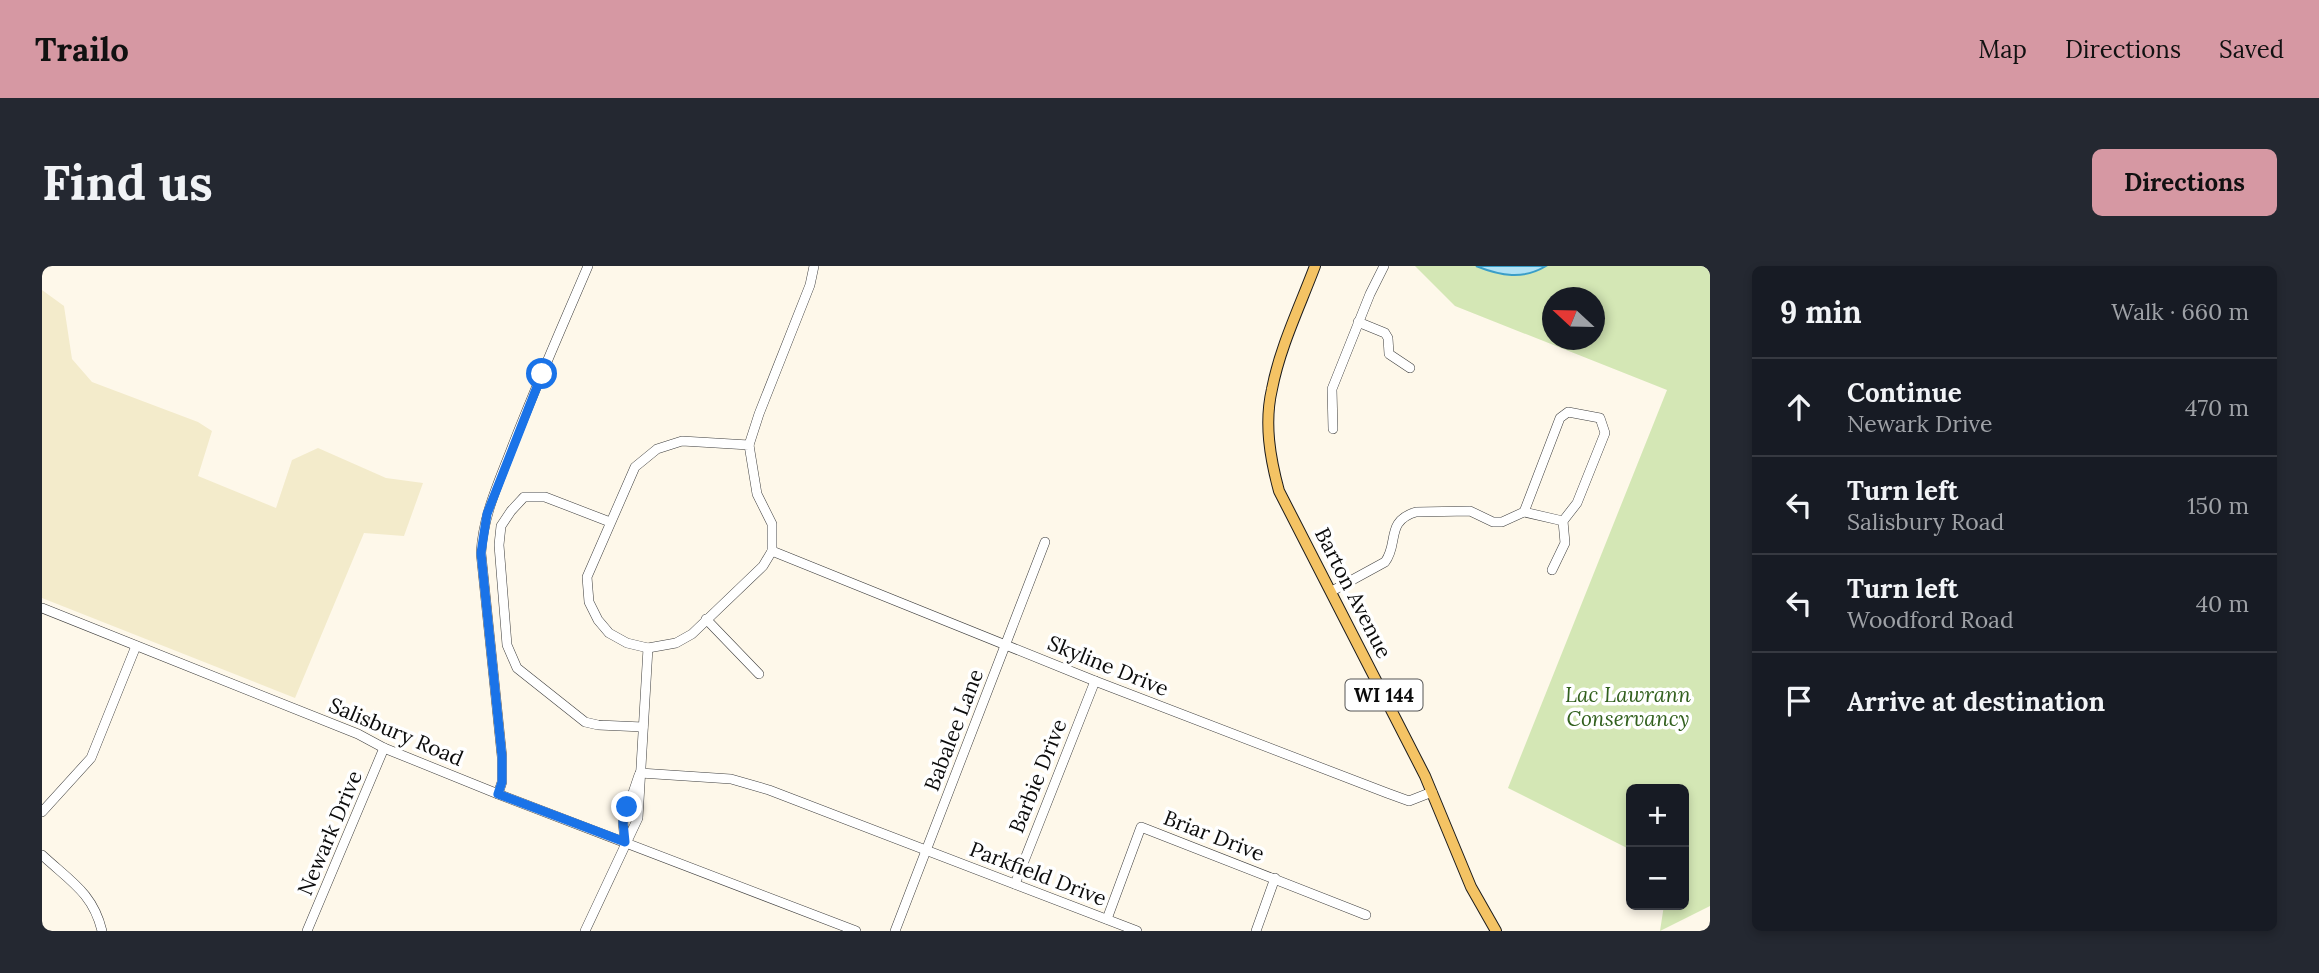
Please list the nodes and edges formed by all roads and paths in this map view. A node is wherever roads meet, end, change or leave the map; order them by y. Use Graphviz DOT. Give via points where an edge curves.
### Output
graph roads {
  1 [pos="588,266"];
  2 [pos="814,266"];
  3 [pos="1315,266"];
  4 [pos="1384,266"];
  5 [pos="1358,322"];
  6 [pos="1410,368"];
  7 [pos="1333,429"];
  8 [pos="749,445"];
  9 [pos="1524,512"];
  10 [pos="1563,521"];
  11 [pos="610,522"];
  12 [pos="1045,542"];
  13 [pos="772,551"];
  14 [pos="1552,570"];
  15 [pos="1332,591"];
  16 [pos="42,608"];
  17 [pos="706,619"];
  18 [pos="1006,644"];
  19 [pos="136,646"];
  20 [pos="648,648"];
  21 [pos="759,674"];
  22 [pos="1095,681"];
  23 [pos="643,727"];
  24 [pos="384,748"];
  25 [pos="640,774"];
  26 [pos="1432,792"];
  27 [pos="498,794"];
  28 [pos="42,812"];
  29 [pos="625,842"];
  30 [pos="926,850"];
  31 [pos="42,855"];
  32 [pos="1275,878"];
  33 [pos="1014,884"];
  34 [pos="1366,915"];
  35 [pos="1107,919"];
  36 [pos="102,931"];
  37 [pos="307,931"];
  38 [pos="585,931"];
  39 [pos="856,931"];
  40 [pos="895,931"];
  41 [pos="1137,931"];
  42 [pos="1255,931"];
  43 [pos="1496,931"];
  1 -- 27 [label="street" via="515,439 482,534 502,757"];
  2 -- 8 [label="street"];
  3 -- 15 [label="main road, Barton Avenue / WI 144" via="1271,390 1268,423 1279,491"];
  4 -- 5 [label="street"];
  5 -- 6 [label="street" via="1385,333 1389,354"];
  5 -- 7 [label="street" via="1332,389"];
  8 -- 11 [label="street" via="682,441 657,449 635,467"];
  8 -- 13 [label="street" via="757,494 772,524"];
  9 -- 10 [label="street"];
  9 -- 10 [label="street" via="1560,418 1568,412 1600,418 1605,433 1577,503"];
  9 -- 15 [label="street" via="1502,522 1470,511 1407,515 1396,524 1385,562"];
  10 -- 14 [label="street" via="1565,543"];
  11 -- 20 [label="street" via="587,577 589,602 609,633"];
  11 -- 23 [label="street" via="545,497 524,497 511,511 499,545 507,645 517,667 585,722"];
  12 -- 18 [label="street, Babalee Lane"];
  13 -- 17 [label="street" via="763,566"];
  13 -- 18 [label="street, Skyline Drive"];
  15 -- 26 [label="main road, Barton Avenue / WI 144"];
  16 -- 19 [label="street, Salisbury Road"];
  17 -- 20 [label="street" via="676,643"];
  17 -- 21 [label="street"];
  18 -- 22 [label="street, Skyline Drive"];
  18 -- 30 [label="street, Babalee Lane"];
  19 -- 24 [label="street, Salisbury Road"];
  19 -- 28 [label="street" via="90,758"];
  20 -- 23 [label="street"];
  22 -- 26 [label="street, Skyline Drive" via="1409,801"];
  22 -- 33 [label="street, Barbie Drive"];
  23 -- 25 [label="street"];
  24 -- 27 [label="street, Salisbury Road"];
  24 -- 37 [label="street, Newark Drive"];
  25 -- 29 [label="street" via="623,822"];
  25 -- 30 [label="street, Parkfield Drive" via="731,779"];
  26 -- 43 [label="main road, Barton Avenue / WI 144" via="1471,887"];
  27 -- 29 [label="street, Salisbury Road"];
  29 -- 38 [label="street"];
  29 -- 39 [label="street, Salisbury Road"];
  30 -- 33 [label="street, Parkfield Drive"];
  30 -- 40 [label="street, Babalee Lane"];
  31 -- 36 [label="street" via="91,900"];
  32 -- 34 [label="street, Briar Drive"];
  32 -- 35 [label="street, Briar Drive" via="1141,827"];
  32 -- 42 [label="street"];
  33 -- 35 [label="street, Parkfield Drive"];
  35 -- 41 [label="street, Parkfield Drive"];
}
